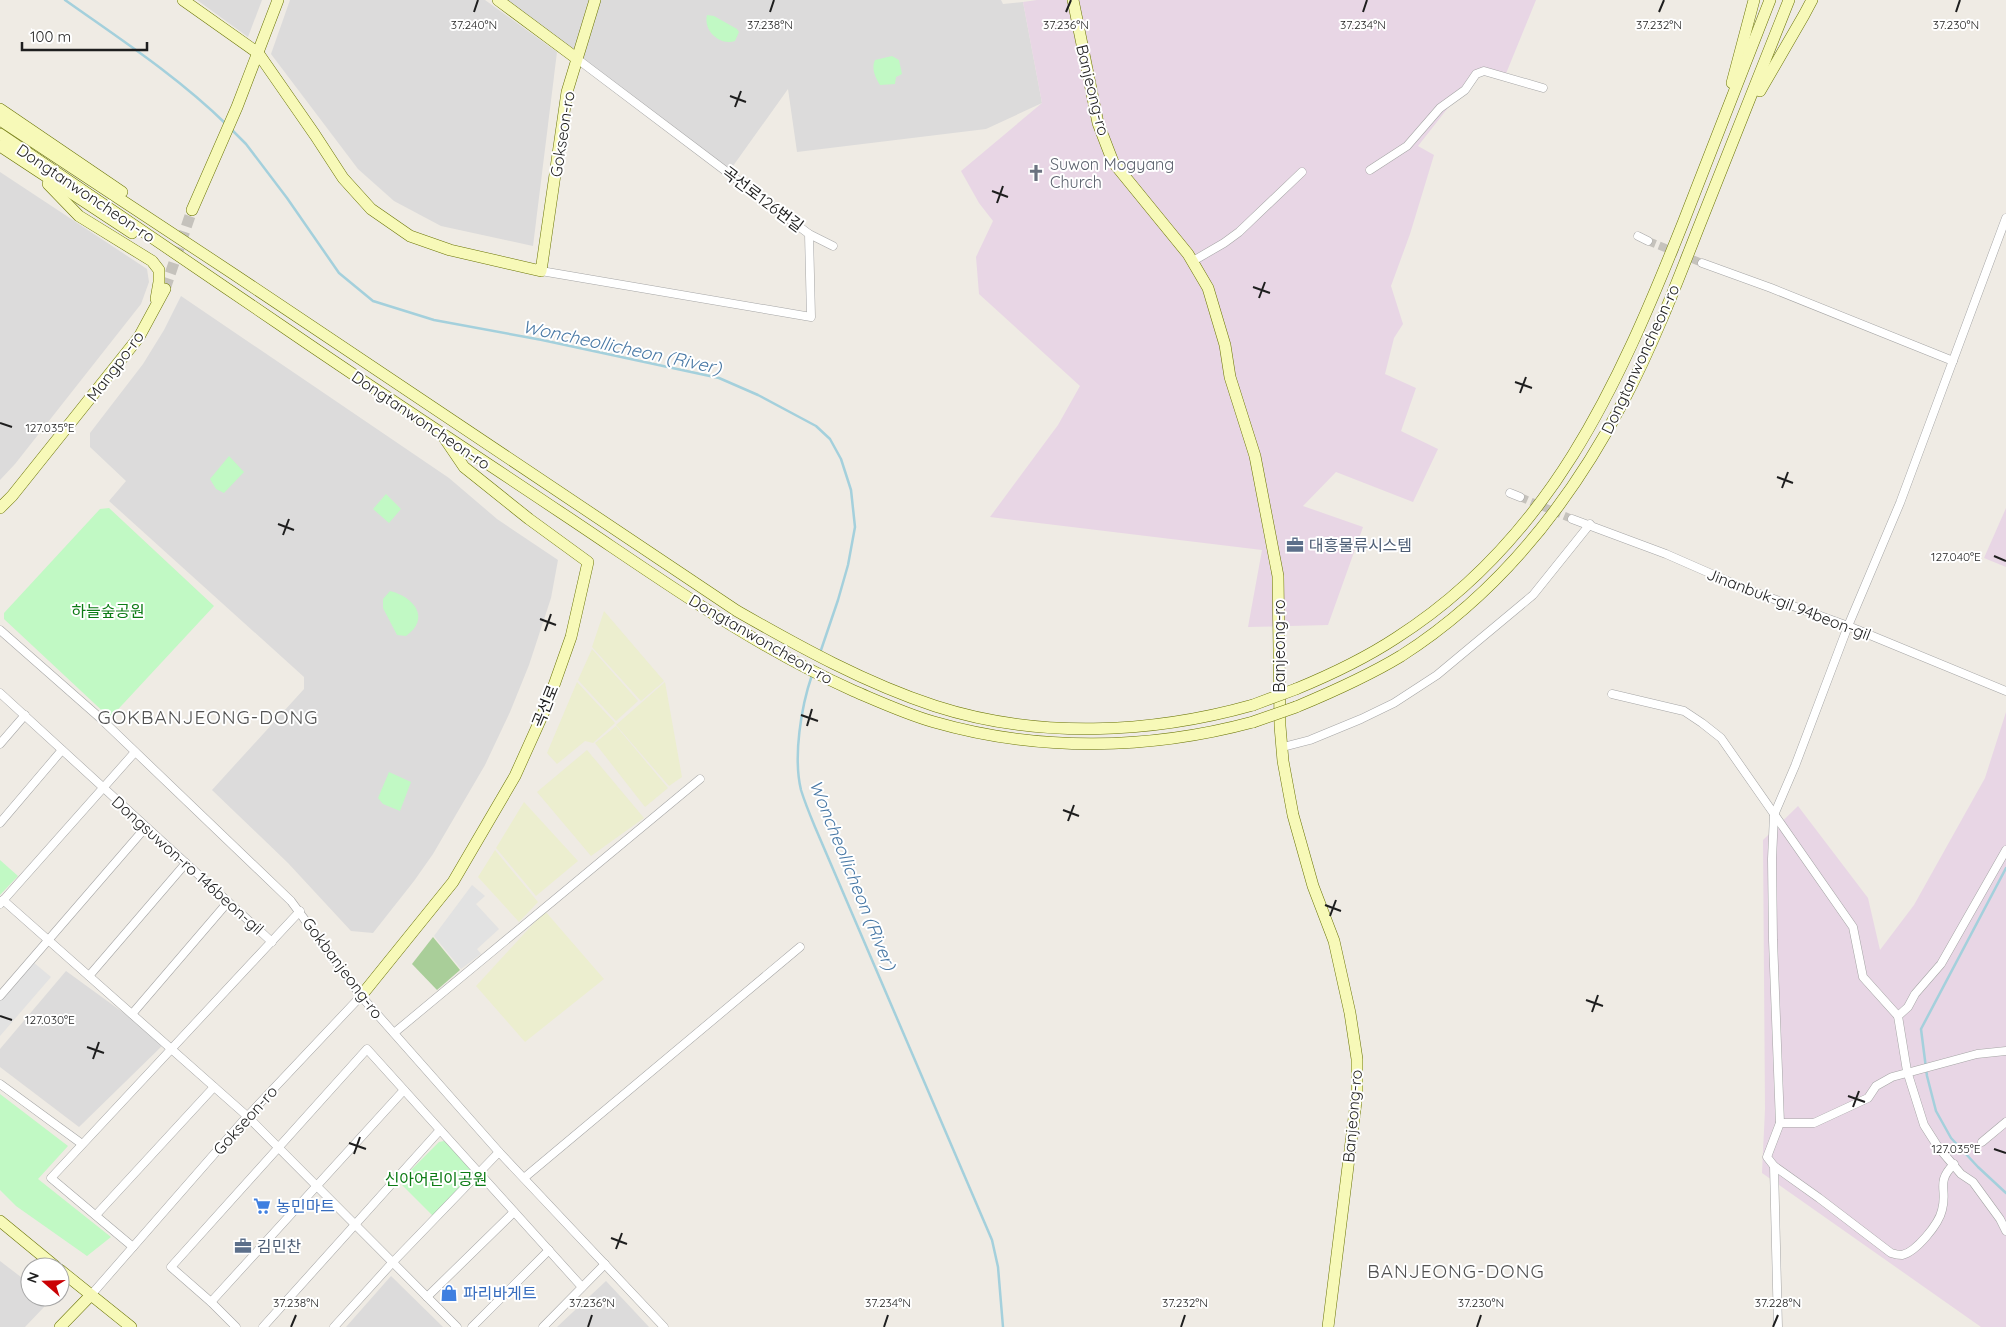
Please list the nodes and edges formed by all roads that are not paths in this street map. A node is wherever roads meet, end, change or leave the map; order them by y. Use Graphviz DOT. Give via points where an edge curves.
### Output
graph roads {
  1 [pos="183,0"];
  2 [pos="278,0"];
  3 [pos="498,0"];
  4 [pos="595,0"];
  5 [pos="1073,0"];
  6 [pos="1754,0"];
  7 [pos="1770,0"];
  8 [pos="1789,0"];
  9 [pos="1812,0"];
  10 [pos="258,53"];
  11 [pos="576,58"];
  12 [pos="1543,88"];
  13 [pos="0,109"];
  14 [pos="0,120"];
  15 [pos="1722,124"];
  16 [pos="1738,129"];
  17 [pos="0,134"];
  18 [pos="0,146"];
  19 [pos="33,168"];
  20 [pos="1370,170"];
  21 [pos="1302,172"];
  22 [pos="192,210"];
  23 [pos="2006,218"];
  24 [pos="809,234"];
  25 [pos="1638,236"];
  26 [pos="1648,241"];
  27 [pos="833,246"];
  28 [pos="1193,261"];
  29 [pos="1702,263"];
  30 [pos="541,271"];
  31 [pos="232,273"];
  32 [pos="224,287"];
  33 [pos="165,289"];
  34 [pos="152,314"];
  35 [pos="1953,361"];
  36 [pos="442,434"];
  37 [pos="1510,493"];
  38 [pos="1520,497"];
  39 [pos="0,508"];
  40 [pos="1572,519"];
  41 [pos="1590,524"];
  42 [pos="1848,626"];
  43 [pos="0,630"];
  44 [pos="2006,691"];
  45 [pos="0,693"];
  46 [pos="1612,694"];
  47 [pos="25,716"];
  48 [pos="0,744"];
  49 [pos="1283,747"];
  50 [pos="62,750"];
  51 [pos="135,752"];
  52 [pos="700,779"];
  53 [pos="104,788"];
  54 [pos="1774,815"];
  55 [pos="0,823"];
  56 [pos="146,827"];
  57 [pos="2006,850"];
  58 [pos="186,863"];
  59 [pos="2,902"];
  60 [pos="228,902"];
  61 [pos="300,911"];
  62 [pos="48,940"];
  63 [pos="272,942"];
  64 [pos="800,947"];
  65 [pos="89,976"];
  66 [pos="0,996"];
  67 [pos="361,996"];
  68 [pos="132,1014"];
  69 [pos="1898,1016"];
  70 [pos="394,1033"];
  71 [pos="171,1049"];
  72 [pos="2006,1051"];
  73 [pos="1909,1071"];
  74 [pos="0,1084"];
  75 [pos="214,1087"];
  76 [pos="404,1090"];
  77 [pos="247,1116"];
  78 [pos="2006,1122"];
  79 [pos="1780,1123"];
  80 [pos="440,1130"];
  81 [pos="1982,1142"];
  82 [pos="82,1144"];
  83 [pos="278,1148"];
  84 [pos="499,1152"];
  85 [pos="1954,1164"];
  86 [pos="1774,1166"];
  87 [pos="478,1172"];
  88 [pos="524,1178"];
  89 [pos="316,1186"];
  90 [pos="514,1212"];
  91 [pos="96,1215"];
  92 [pos="0,1221"];
  93 [pos="355,1225"];
  94 [pos="2006,1231"];
  95 [pos="133,1247"];
  96 [pos="548,1250"];
  97 [pos="44,1257"];
  98 [pos="392,1263"];
  99 [pos="605,1264"];
  100 [pos="70,1278"];
  101 [pos="582,1287"];
  102 [pos="91,1295"];
  103 [pos="427,1297"];
  104 [pos="211,1302"];
  105 [pos="60,1327"];
  106 [pos="131,1327"];
  107 [pos="236,1327"];
  108 [pos="263,1327"];
  109 [pos="334,1327"];
  110 [pos="457,1327"];
  111 [pos="472,1327"];
  112 [pos="543,1327"];
  113 [pos="664,1327"];
  114 [pos="1328,1327"];
  115 [pos="1778,1327"];
  1 -- 10 [label="main road"];
  2 -- 10 [label="main road"];
  3 -- 11 [label="main road"];
  4 -- 11 [label="main road, Gokseon-ro"];
  5 -- 28 [label="main road, Banjeong-ro" via="1098,124 1113,162"];
  6 -- 15 [label="main road"];
  7 -- 15 [label="main road, Dongtanwoncheon-ro"];
  8 -- 16 [label="main road, Dongtanwoncheon-ro"];
  9 -- 16 [label="main road"];
  10 -- 22 [label="main road"];
  10 -- 30 [label="main road" via="343,178 371,209 410,236 450,250"];
  11 -- 24 [label="street, 곡선로126번길"];
  11 -- 30 [label="main road, Gokseon-ro" via="567,92"];
  12 -- 20 [label="street" via="1484,72 1476,74 1465,90 1440,108 1407,146"];
  13 -- 31 [label="main road" via="167,223"];
  14 -- 31 [label="main road, Dongtanwoncheon-ro"];
  15 -- 31 [label="main road, Dongtanwoncheon-ro, bridge" via="1643,322 1614,383 1555,484 1510,542 1445,603 1396,638 1332,674 1253,705 1185,721 1136,726 1056,728 978,717 893,691 804,649 737,611"];
  16 -- 36 [label="main road, Dongtanwoncheon-ro, bridge" via="1624,401 1562,502 1537,536 1450,620 1400,656 1335,691 1296,707 1217,731 1180,738 1050,743 973,732 888,706 798,664 732,626"];
  17 -- 32 [label="main road, Dongtanwoncheon-ro"];
  18 -- 19 [label="main road"];
  19 -- 32 [label="main road" via="111,220"];
  19 -- 34 [label="main road" via="79,216 152,260 159,270"];
  21 -- 28 [label="street" via="1239,232"];
  23 -- 35 [label="street"];
  24 -- 27 [label="street"];
  24 -- 30 [label="street, 곡선로126번길" via="811,317"];
  25 -- 26 [label="street"];
  28 -- 49 [label="main road, Banjeong-ro" via="1208,288 1230,376 1255,456 1270,528 1278,576 1279,697"];
  29 -- 35 [label="street"];
  32 -- 36 [label="main road, Dongtanwoncheon-ro"];
  33 -- 34 [label="main road, Mangpo-ro"];
  34 -- 39 [label="main road, Mangpo-ro" via="139,337"];
  35 -- 42 [label="street" via="1900,503"];
  36 -- 67 [label="main road, 곡선로" via="464,467 588,562 568,645 547,705 515,776 453,882"];
  37 -- 38 [label="street"];
  40 -- 41 [label="street, Jinanbuk-gil 94beon-gil"];
  41 -- 42 [label="street, Jinanbuk-gil 94beon-gil" via="1746,589"];
  41 -- 49 [label="street" via="1533,595 1437,675 1394,703 1361,719 1310,740"];
  42 -- 44 [label="street, Jinanbuk-gil 94beon-gil"];
  42 -- 54 [label="street"];
  43 -- 51 [label="street, Gokbanjeong-ro"];
  45 -- 47 [label="street, Dongsuwon-ro 146beon-gil"];
  46 -- 54 [label="street" via="1684,712 1702,723 1721,738"];
  47 -- 48 [label="street"];
  47 -- 50 [label="street, Dongsuwon-ro 146beon-gil"];
  49 -- 114 [label="main road, Banjeong-ro" via="1293,815 1313,886 1334,941 1357,1059 1357,1094"];
  50 -- 53 [label="street, Dongsuwon-ro 146beon-gil"];
  50 -- 55 [label="street"];
  51 -- 53 [label="street, Dongsuwon-ro 146beon-gil"];
  51 -- 61 [label="street, Gokbanjeong-ro"];
  52 -- 70 [label="street"];
  53 -- 56 [label="street, Dongsuwon-ro 146beon-gil"];
  53 -- 59 [label="street, Dongsuwon-ro 146beon-gil"];
  54 -- 69 [label="street" via="1853,927 1863,977"];
  54 -- 79 [label="street" via="1772,859"];
  56 -- 58 [label="street, Dongsuwon-ro 146beon-gil"];
  56 -- 62 [label="street"];
  57 -- 69 [label="street" via="1941,964"];
  58 -- 60 [label="street, Dongsuwon-ro 146beon-gil"];
  58 -- 65 [label="street"];
  59 -- 62 [label="street"];
  60 -- 63 [label="street, Dongsuwon-ro 146beon-gil"];
  60 -- 68 [label="street"];
  61 -- 63 [label="street"];
  61 -- 67 [label="street, Gokbanjeong-ro"];
  62 -- 65 [label="street"];
  62 -- 66 [label="street"];
  63 -- 71 [label="street"];
  64 -- 88 [label="street"];
  65 -- 68 [label="street"];
  67 -- 70 [label="street, Gokbanjeong-ro"];
  67 -- 77 [label="street, Gokseon-ro"];
  68 -- 71 [label="street"];
  69 -- 73 [label="street"];
  70 -- 84 [label="street, Gokbanjeong-ro"];
  71 -- 75 [label="street"];
  71 -- 82 [label="street"];
  72 -- 73 [label="street" via="1977,1054"];
  73 -- 79 [label="street" via="1876,1086 1868,1098 1814,1123"];
  73 -- 85 [label="street" via="1924,1125"];
  74 -- 82 [label="street"];
  75 -- 77 [label="street"];
  75 -- 91 [label="street"];
  76 -- 80 [label="street"];
  76 -- 83 [label="street" via="367,1049"];
  76 -- 89 [label="street"];
  77 -- 83 [label="street"];
  77 -- 95 [label="street, Gokseon-ro"];
  78 -- 81 [label="street"];
  79 -- 86 [label="street" via="1766,1157"];
  80 -- 87 [label="street"];
  80 -- 93 [label="street"];
  82 -- 91 [label="street" via="51,1178"];
  83 -- 89 [label="street"];
  83 -- 104 [label="street" via="171,1267"];
  84 -- 87 [label="street"];
  84 -- 88 [label="street, Gokbanjeong-ro"];
  85 -- 86 [label="street" via="1943,1180 1942,1210 1925,1239 1901,1255 1891,1253"];
  85 -- 94 [label="street" via="1973,1182"];
  86 -- 115 [label="street"];
  87 -- 90 [label="street"];
  87 -- 98 [label="street"];
  88 -- 99 [label="street, Gokbanjeong-ro"];
  89 -- 93 [label="street"];
  89 -- 104 [label="street"];
  90 -- 96 [label="street"];
  90 -- 103 [label="street"];
  91 -- 95 [label="street"];
  92 -- 97 [label="main road"];
  93 -- 98 [label="street"];
  93 -- 108 [label="street"];
  95 -- 102 [label="street, Gokseon-ro"];
  96 -- 101 [label="street"];
  96 -- 111 [label="street"];
  98 -- 103 [label="street"];
  98 -- 109 [label="street"];
  99 -- 101 [label="street"];
  99 -- 113 [label="street, Gokbanjeong-ro"];
  100 -- 102 [label="main road"];
  101 -- 112 [label="street"];
  102 -- 105 [label="main road, Gokseon-ro"];
  102 -- 106 [label="main road"];
  103 -- 110 [label="street"];
  104 -- 107 [label="street"];
}
